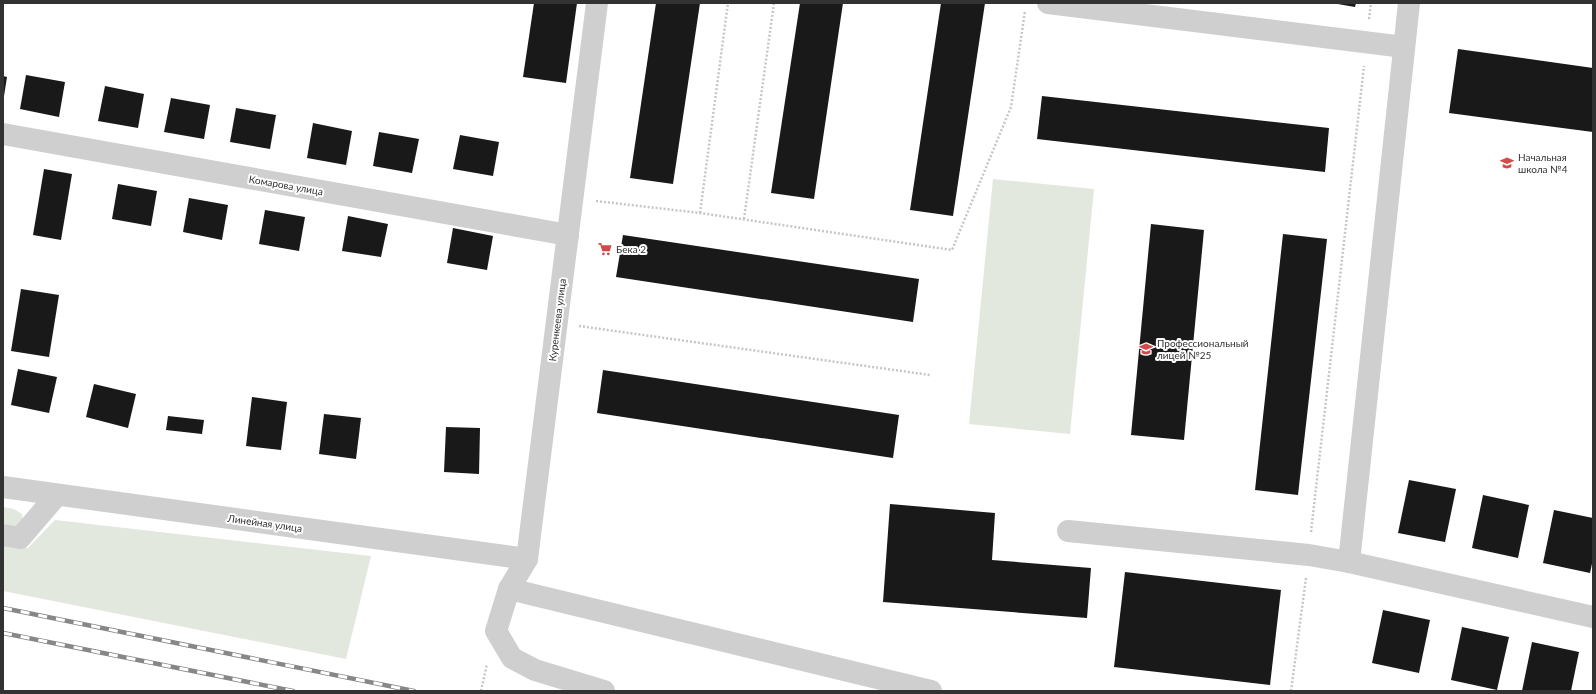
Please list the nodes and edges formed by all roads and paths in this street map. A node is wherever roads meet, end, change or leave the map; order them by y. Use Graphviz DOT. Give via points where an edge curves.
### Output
graph roads {
  1 [pos="597,3"];
  2 [pos="728,3"];
  3 [pos="774,3"];
  4 [pos="1048,3"];
  5 [pos="1371,3"];
  6 [pos="1409,3"];
  7 [pos="1025,10"];
  8 [pos="1366,43"];
  9 [pos="1404,47"];
  10 [pos="3,134"];
  11 [pos="595,201"];
  12 [pos="700,213"];
  13 [pos="744,219"];
  14 [pos="568,235"];
  15 [pos="557,322"];
  16 [pos="930,375"];
  17 [pos="3,487"];
  18 [pos="57,495"];
  19 [pos="1068,531"];
  20 [pos="3,535"];
  21 [pos="1309,555"];
  22 [pos="527,559"];
  23 [pos="1349,562"];
  24 [pos="509,589"];
  25 [pos="1593,617"];
  26 [pos="604,691"];
  27 [pos="932,691"];
  28 [pos="1291,691"];
  1 -- 14 [label="street, Куренкеева улица"];
  2 -- 12 [label="path"];
  3 -- 13 [label="path"];
  4 -- 8 [label="street"];
  5 -- 8 [label="path"];
  6 -- 9 [label="street"];
  7 -- 13 [label="path" via="1011,107 952,250"];
  8 -- 9 [label="street"];
  8 -- 21 [label="path"];
  9 -- 23 [label="street"];
  10 -- 14 [label="street, Комарова улица"];
  11 -- 12 [label="path"];
  12 -- 13 [label="path"];
  14 -- 15 [label="street, Куренкеева улица"];
  15 -- 16 [label="path"];
  15 -- 22 [label="street, Куренкеева улица"];
  17 -- 18 [label="street, Линейная улица"];
  18 -- 20 [label="street" via="20,538"];
  18 -- 22 [label="street, Линейная улица"];
  19 -- 21 [label="street"];
  21 -- 23 [label="street"];
  21 -- 28 [label="path"];
  22 -- 24 [label="street, Куренкеева улица"];
  23 -- 25 [label="street"];
  24 -- 26 [label="street, Куренкеева улица" via="496,631 512,658 535,670"];
  24 -- 27 [label="street"];
}
